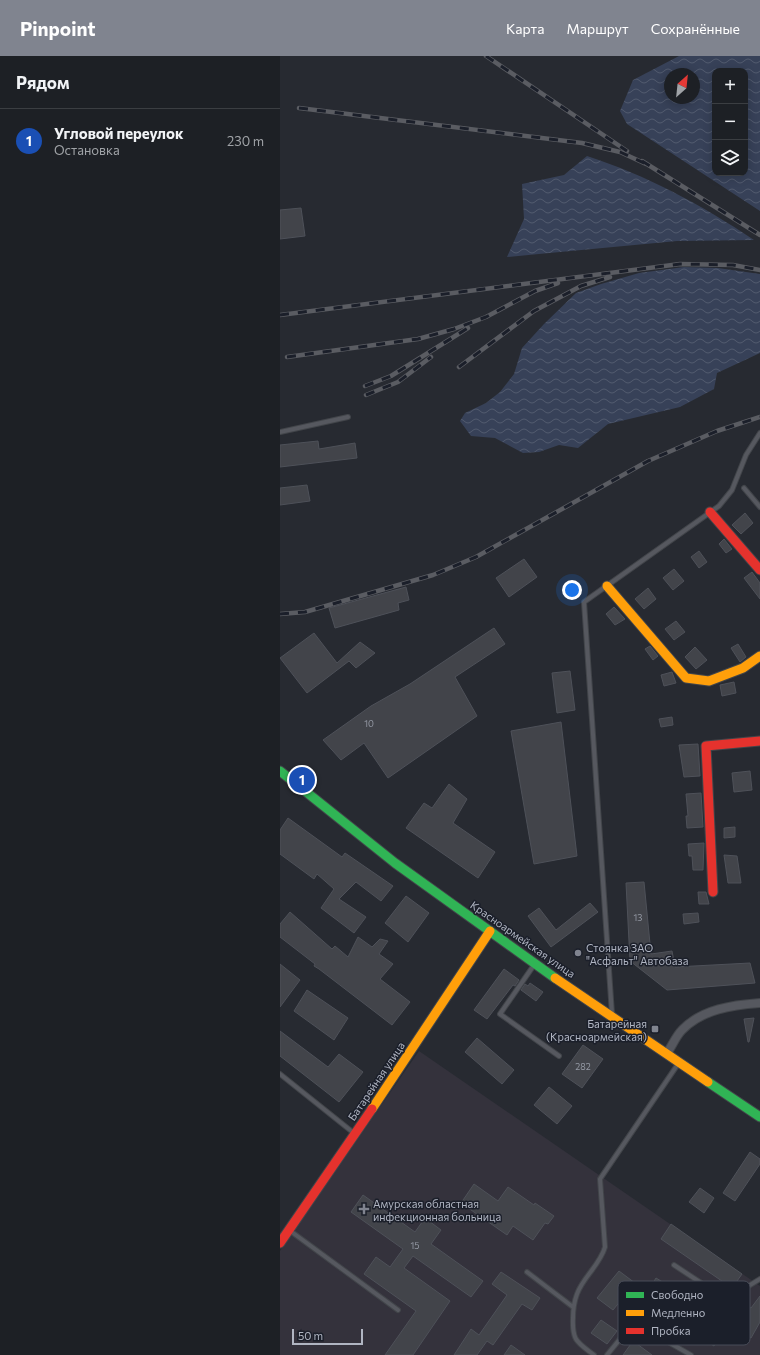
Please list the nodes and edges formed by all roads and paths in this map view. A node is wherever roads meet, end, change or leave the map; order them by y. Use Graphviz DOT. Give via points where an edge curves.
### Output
graph roads {
  1 [pos="348,418"];
  2 [pos="280,432"];
  3 [pos="760,433"];
  4 [pos="744,488"];
  5 [pos="760,507"];
  6 [pos="710,512"];
  7 [pos="760,570"];
  8 [pos="607,586"];
  9 [pos="760,656"];
  10 [pos="760,741"];
  11 [pos="280,771"];
  12 [pos="713,892"];
  13 [pos="490,931"];
  14 [pos="536,963"];
  15 [pos="760,1002"];
  16 [pos="612,1016"];
  17 [pos="667,1054"];
  18 [pos="559,1056"];
  19 [pos="679,1062"];
  20 [pos="280,1074"];
  21 [pos="760,1117"];
  22 [pos="355,1134"];
  23 [pos="289,1230"];
  24 [pos="280,1243"];
  25 [pos="674,1265"];
  26 [pos="527,1272"];
  27 [pos="760,1279"];
  28 [pos="698,1281"];
  29 [pos="750,1285"];
  30 [pos="574,1307"];
  31 [pos="398,1310"];
  32 [pos="618,1342"];
  33 [pos="673,1345"];
  34 [pos="594,1355"];
  35 [pos="607,1355"];
  36 [pos="691,1355"];
  1 -- 2 [label="lane"];
  3 -- 6 [label="lane" via="746,455 732,490 719,506"];
  4 -- 5 [label="lane"];
  6 -- 7 [label="street"];
  6 -- 8 [label="lane"];
  8 -- 9 [label="street" via="686,678 709,681 743,668"];
  8 -- 16 [label="lane" via="584,602"];
  10 -- 12 [label="street" via="706,746"];
  11 -- 13 [label="street, Красноармейская улица" via="341,823"];
  13 -- 14 [label="street, Красноармейская улица"];
  13 -- 22 [label="street, Батарейная улица"];
  14 -- 16 [label="street, Красноармейская улица"];
  14 -- 18 [label="lane" via="500,1014"];
  15 -- 17 [label="street" via="725,1007 706,1014 682,1030"];
  16 -- 17 [label="street, Красноармейская улица"];
  17 -- 19 [label="street, Красноармейская улица"];
  19 -- 21 [label="street, Красноармейская улица"];
  19 -- 30 [label="lane" via="600,1179 605,1247 576,1294"];
  20 -- 22 [label="lane"];
  22 -- 23 [label="street, Батарейная улица"];
  23 -- 24 [label="street, Батарейная улица"];
  23 -- 31 [label="lane"];
  25 -- 28 [label="lane"];
  26 -- 30 [label="lane"];
  27 -- 29 [label="lane"];
  30 -- 34 [label="lane" via="572,1333 576,1341"];
  32 -- 35 [label="lane"];
  33 -- 36 [label="lane"];
}
